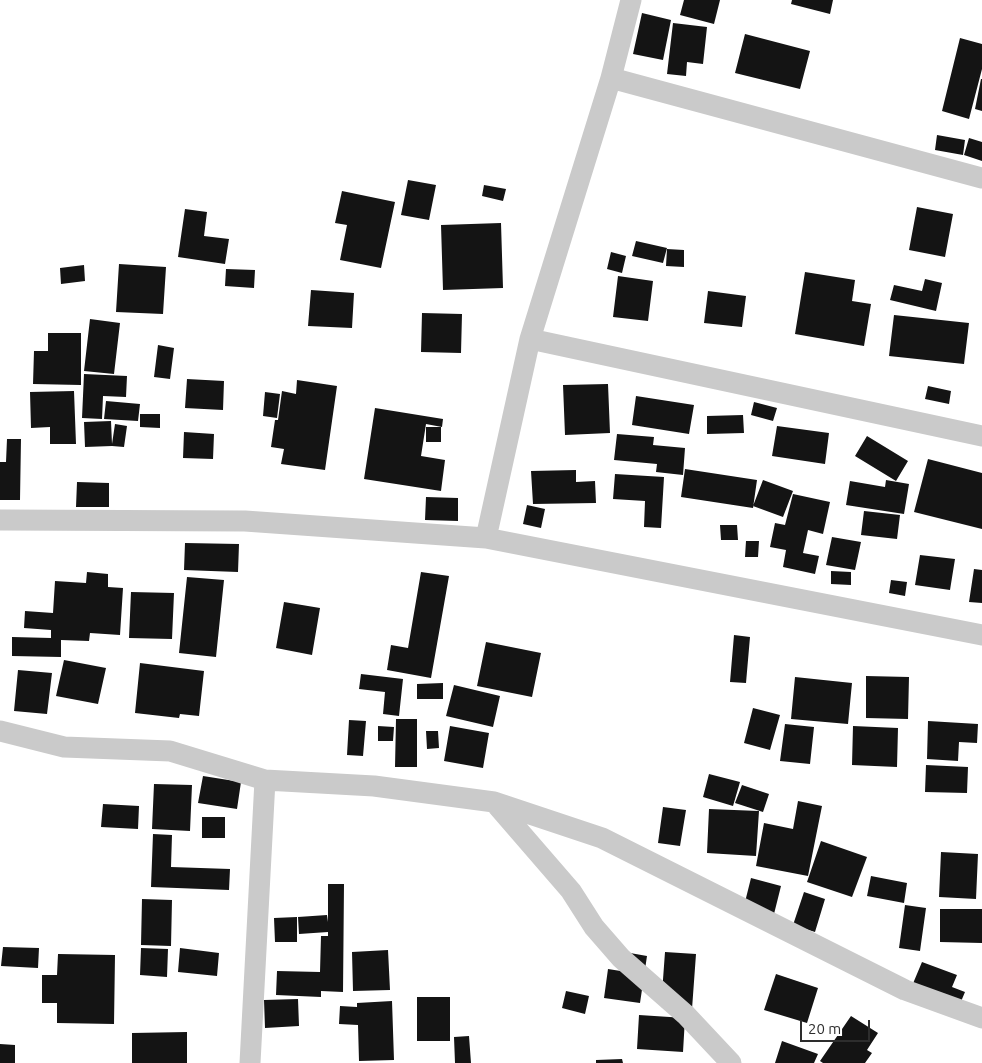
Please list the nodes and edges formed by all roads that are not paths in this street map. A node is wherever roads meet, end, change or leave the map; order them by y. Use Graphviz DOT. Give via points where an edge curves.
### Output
graph roads {
  1 [pos="632,0"];
  2 [pos="611,78"];
  3 [pos="982,178"];
  4 [pos="530,339"];
  5 [pos="982,436"];
  6 [pos="0,520"];
  7 [pos="486,538"];
  8 [pos="982,634"];
  9 [pos="0,731"];
  10 [pos="265,780"];
  11 [pos="494,802"];
  12 [pos="982,1018"];
  13 [pos="250,1063"];
  14 [pos="732,1063"];
  1 -- 2 [label="street"];
  2 -- 3 [label="street"];
  2 -- 4 [label="street"];
  4 -- 5 [label="street"];
  4 -- 7 [label="street"];
  6 -- 7 [label="street" via="245,521"];
  7 -- 8 [label="street"];
  9 -- 10 [label="street" via="64,747 170,751"];
  10 -- 11 [label="street" via="374,786"];
  10 -- 13 [label="street"];
  11 -- 12 [label="street" via="602,838 905,990"];
  11 -- 14 [label="street" via="571,891 594,927 621,958 686,1015"];
}
